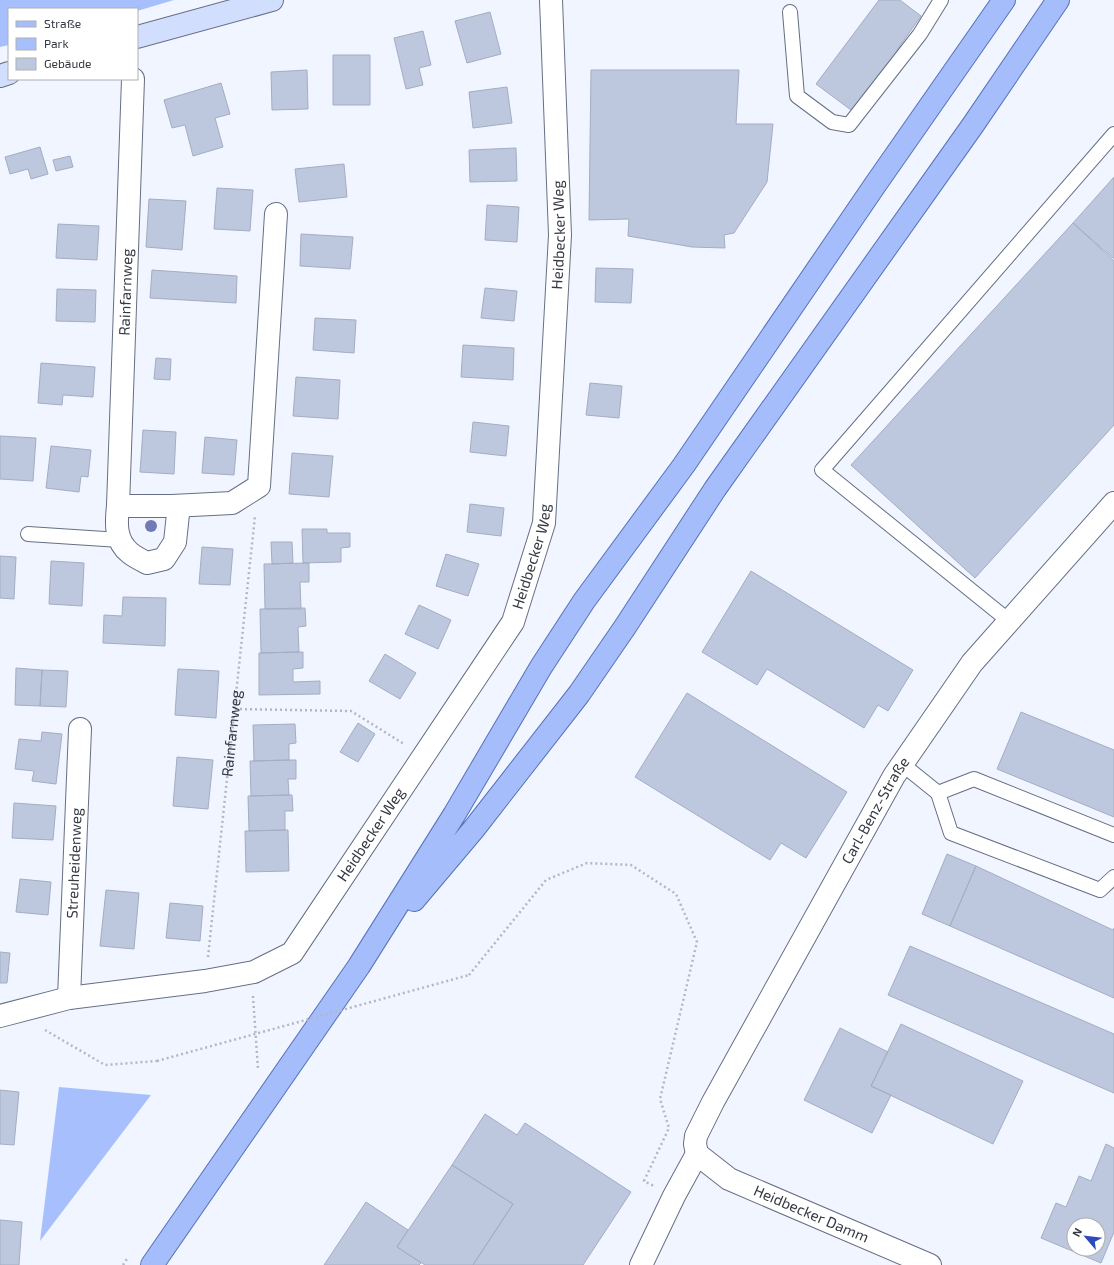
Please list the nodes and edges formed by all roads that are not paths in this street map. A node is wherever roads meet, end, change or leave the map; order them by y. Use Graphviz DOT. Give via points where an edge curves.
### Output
graph roads {
  1 [pos="272,0"];
  2 [pos="551,0"];
  3 [pos="941,0"];
  4 [pos="1004,0"];
  5 [pos="1058,0"];
  6 [pos="790,12"];
  7 [pos="138,37"];
  8 [pos="133,80"];
  9 [pos="1114,134"];
  10 [pos="276,214"];
  11 [pos="1114,503"];
  12 [pos="118,506"];
  13 [pos="172,506"];
  14 [pos="28,534"];
  15 [pos="120,540"];
  16 [pos="1009,621"];
  17 [pos="80,729"];
  18 [pos="902,764"];
  19 [pos="938,792"];
  20 [pos="1114,835"];
  21 [pos="1114,877"];
  22 [pos="359,966"];
  23 [pos="69,998"];
  24 [pos="8,1014"];
  25 [pos="697,1154"];
  26 [pos="152,1265"];
  27 [pos="641,1265"];
  28 [pos="930,1265"];
  1 -- 7 [label="main road"];
  2 -- 23 [label="street, Heidbecker Weg" via="560,235 544,523 513,622 292,953 254,972 206,981"];
  3 -- 6 [label="lane" via="920,34 850,125 832,122 797,96"];
  4 -- 22 [label="main road" via="684,464 584,601"];
  5 -- 22 [label="main road" via="973,125 715,489 579,694 473,830"];
  8 -- 12 [label="street, Rainfarnweg"];
  9 -- 16 [label="lane" via="822,470"];
  10 -- 13 [label="street" via="259,486 232,503"];
  11 -- 16 [label="street, Carl-Benz-Straße"];
  12 -- 13 [label="street"];
  12 -- 15 [label="street, Rainfarnweg" via="116,523"];
  13 -- 15 [label="street" via="178,514 175,542 164,559 147,563 130,553"];
  14 -- 15 [label="lane"];
  16 -- 18 [label="street, Carl-Benz-Straße" via="972,662"];
  17 -- 23 [label="street, Streuheidenweg"];
  18 -- 19 [label="lane"];
  18 -- 25 [label="street, Carl-Benz-Straße" via="713,1102 696,1136 694,1144"];
  19 -- 20 [label="lane" via="974,779"];
  19 -- 21 [label="lane" via="951,833 1100,890"];
  22 -- 26 [label="main road"];
  23 -- 24 [label="street"];
  25 -- 27 [label="street"];
  25 -- 28 [label="street, Heidbecker Damm" via="729,1179"];
}
